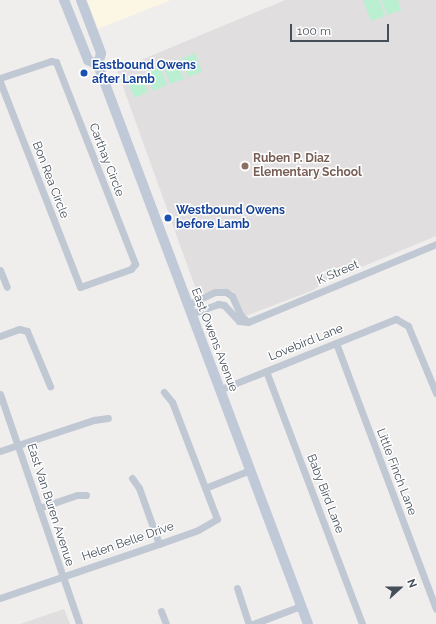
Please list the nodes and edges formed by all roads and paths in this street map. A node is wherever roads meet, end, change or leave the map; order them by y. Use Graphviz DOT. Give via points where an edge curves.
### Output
graph roads {
  1 [pos="64,0"];
  2 [pos="81,0"];
  3 [pos="98,65"];
  4 [pos="0,78"];
  5 [pos="0,82"];
  6 [pos="436,244"];
  7 [pos="0,270"];
  8 [pos="7,287"];
  9 [pos="80,287"];
  10 [pos="189,309"];
  11 [pos="248,322"];
  12 [pos="0,336"];
  13 [pos="336,343"];
  14 [pos="266,371"];
  15 [pos="50,386"];
  16 [pos="219,390"];
  17 [pos="164,392"];
  18 [pos="436,393"];
  19 [pos="0,394"];
  20 [pos="108,418"];
  21 [pos="18,445"];
  22 [pos="0,451"];
  23 [pos="250,470"];
  24 [pos="132,478"];
  25 [pos="205,488"];
  26 [pos="86,496"];
  27 [pos="39,508"];
  28 [pos="159,544"];
  29 [pos="62,577"];
  30 [pos="237,588"];
  31 [pos="0,598"];
  32 [pos="301,606"];
  33 [pos="436,609"];
  34 [pos="161,611"];
  35 [pos="79,624"];
  36 [pos="166,624"];
  37 [pos="249,624"];
  38 [pos="253,624"];
  39 [pos="308,624"];
  40 [pos="362,624"];
  1 -- 3 [label="main road, East Owens Avenue" via="88,60"];
  2 -- 3 [label="main road, East Owens Avenue" via="101,53"];
  3 -- 10 [label="main road, East Owens Avenue"];
  4 -- 9 [label="street, Carthay Circle" via="51,61 56,62 135,264 131,269"];
  5 -- 9 [label="street, Bon Rea Circle"];
  6 -- 11 [label="street, K Street"];
  7 -- 8 [label="street"];
  10 -- 11 [label="street" via="224,305 239,321"];
  10 -- 11 [label="street" via="215,292 226,292 232,296 241,316"];
  10 -- 16 [label="main road, East Owens Avenue"];
  12 -- 15 [label="street" via="19,329 28,331"];
  13 -- 14 [label="street, Lovebird Lane"];
  13 -- 18 [label="street, Lovebird Lane" via="390,320 402,320 408,326"];
  13 -- 33 [label="street, Little Finch Lane"];
  14 -- 16 [label="street, Lovebird Lane"];
  14 -- 40 [label="street, Baby Bird Lane"];
  16 -- 23 [label="main road, East Owens Avenue"];
  17 -- 25 [label="street" via="172,402"];
  19 -- 21 [label="street, East Van Buren Avenue"];
  20 -- 21 [label="street" via="94,420"];
  21 -- 22 [label="street"];
  21 -- 27 [label="street, East Van Buren Avenue"];
  23 -- 25 [label="street"];
  23 -- 32 [label="main road, East Owens Avenue"];
  24 -- 28 [label="street" via="139,488"];
  25 -- 28 [label="street, Helen Belle Drive" via="217,519 198,530"];
  26 -- 27 [label="street" via="78,495"];
  27 -- 29 [label="street, East Van Buren Avenue"];
  28 -- 29 [label="street, Helen Belle Drive"];
  29 -- 31 [label="street, Helen Belle Drive"];
  29 -- 35 [label="street, East Van Buren Avenue"];
  30 -- 37 [label="street"];
  32 -- 38 [label="street"];
  32 -- 39 [label="main road, East Owens Avenue"];
  34 -- 36 [label="street"];
}
